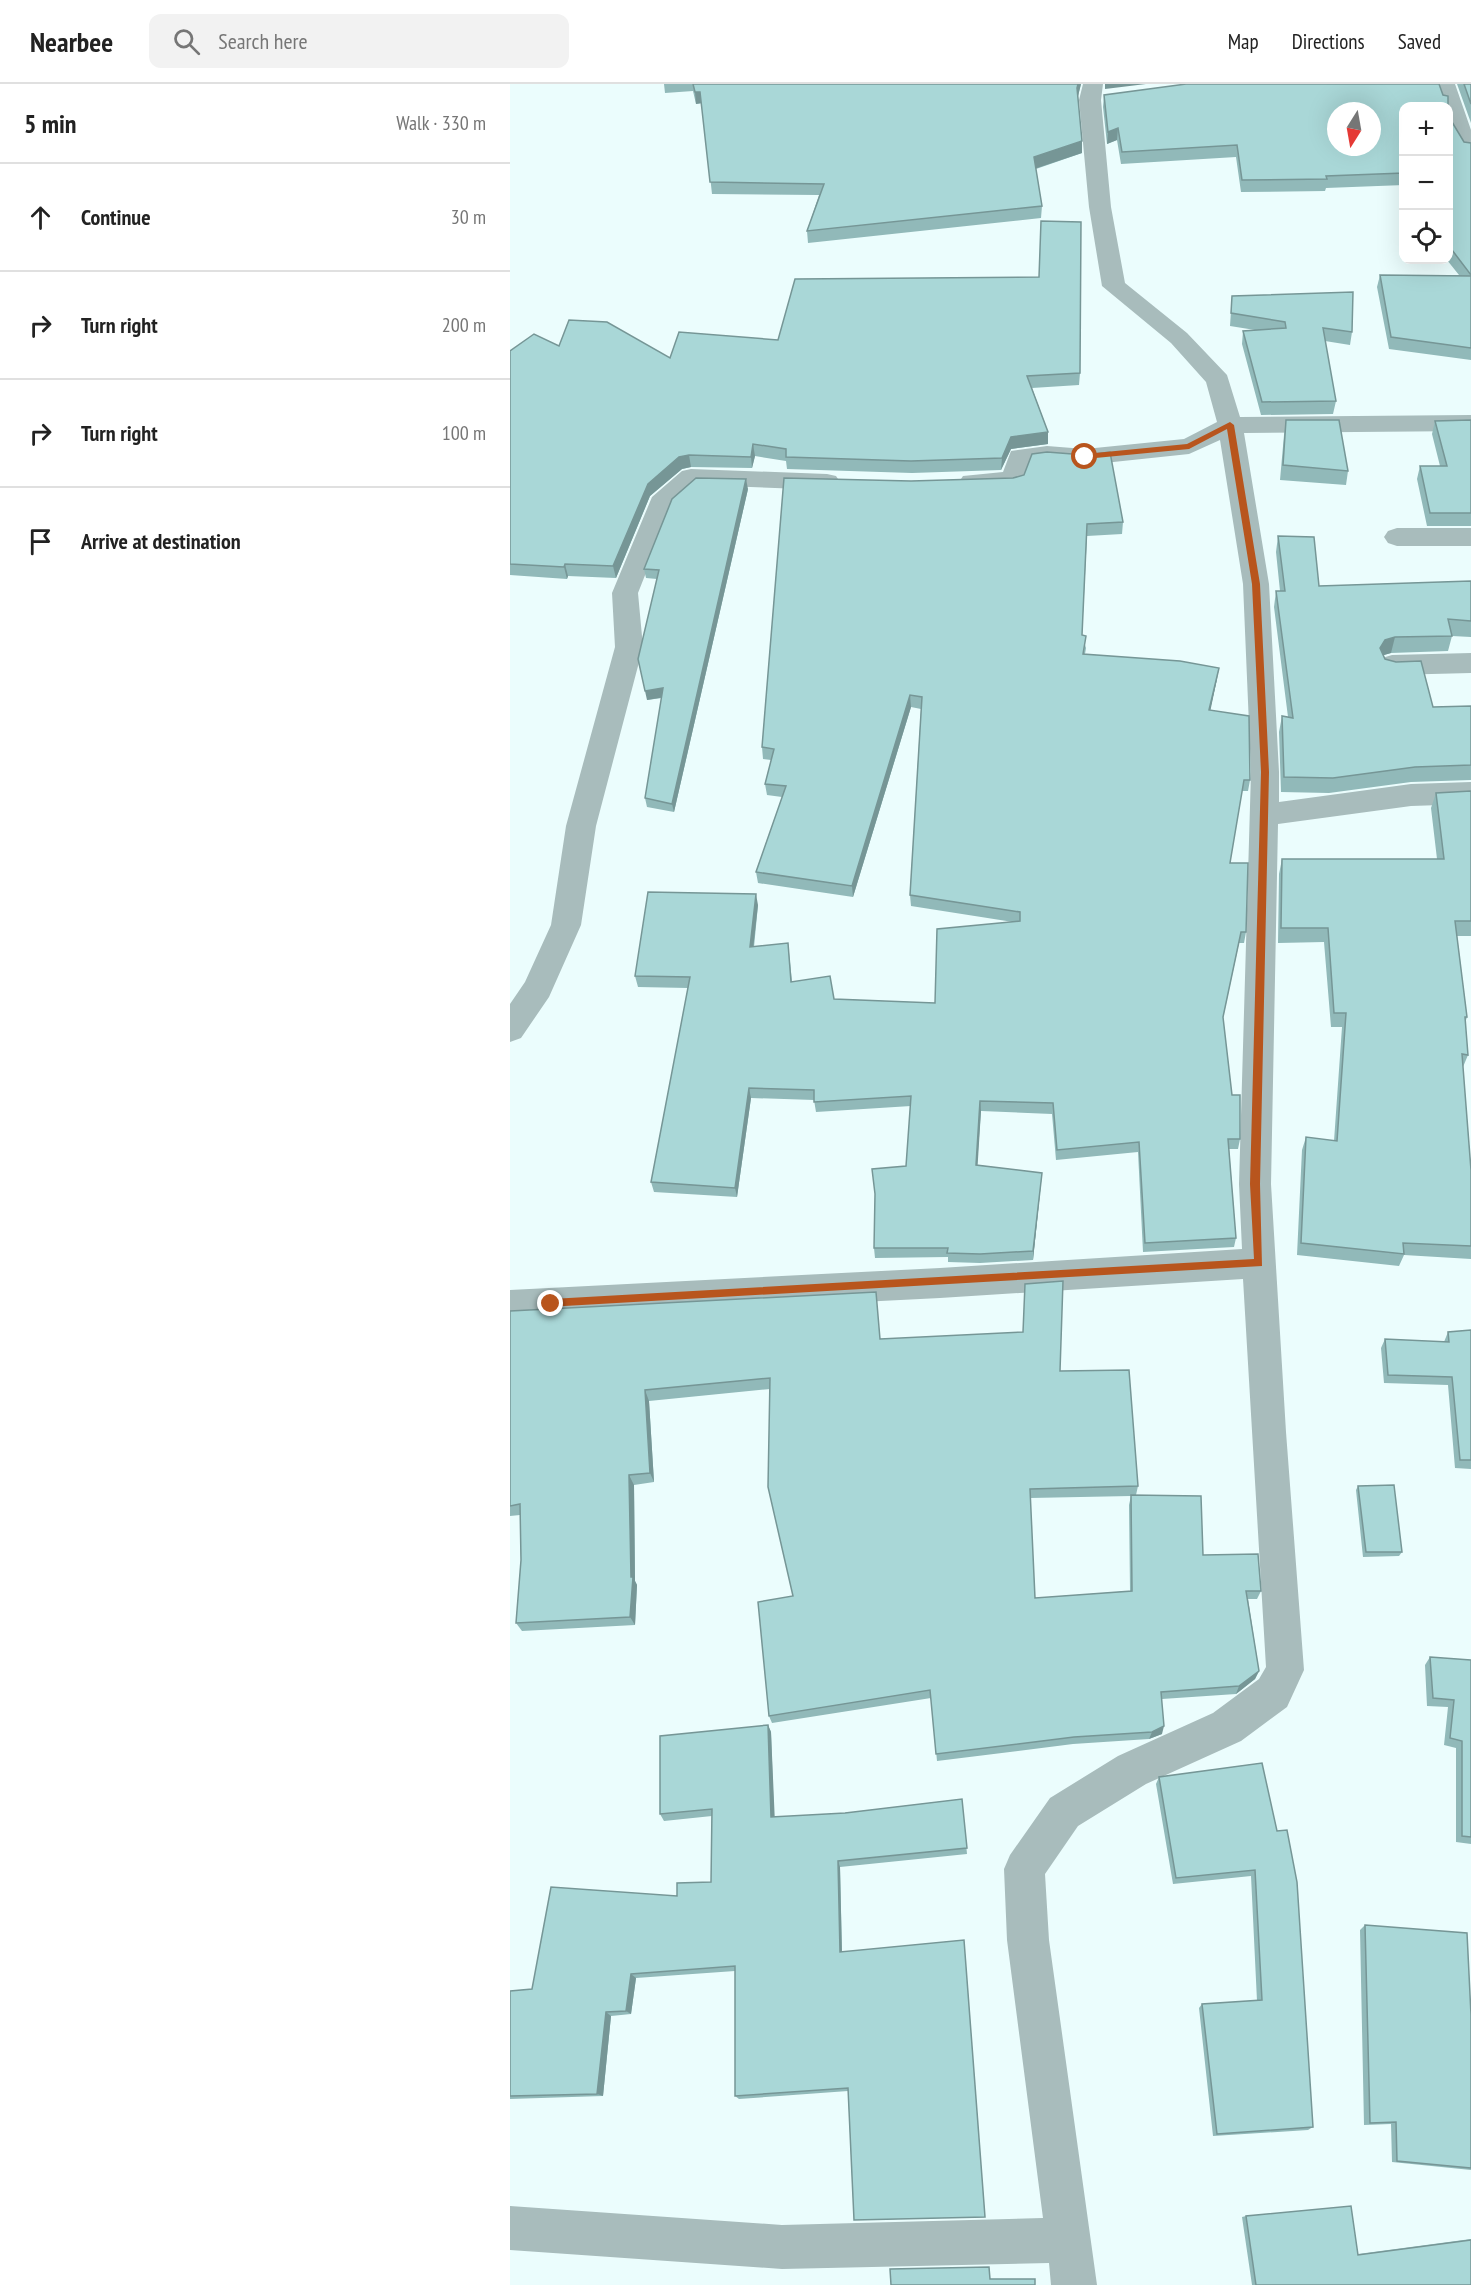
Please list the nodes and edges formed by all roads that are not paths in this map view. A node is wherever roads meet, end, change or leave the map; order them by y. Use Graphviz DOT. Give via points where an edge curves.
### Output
graph roads {
  1 [pos="1445,84"];
  2 [pos="1098,94"];
  3 [pos="1471,148"];
  4 [pos="1471,423"];
  5 [pos="1230,425"];
  6 [pos="945,482"];
  7 [pos="853,483"];
  8 [pos="1397,537"];
  9 [pos="1471,537"];
  10 [pos="1471,663"];
  11 [pos="1392,665"];
  12 [pos="1471,793"];
  13 [pos="1264,815"];
  14 [pos="510,1029"];
  15 [pos="1259,1263"];
  16 [pos="510,1305"];
  17 [pos="510,2228"];
  18 [pos="1070,2240"];
  19 [pos="1074,2285"];
  1 -- 3 [label="street" via="1457,125"];
  2 -- 5 [label="street" via="1100,207 1114,286 1179,338 1218,380"];
  4 -- 5 [label="street"];
  5 -- 6 [label="street" via="1189,446 1085,457 1020,457 1013,480"];
  5 -- 13 [label="street" via="1256,584"];
  7 -- 14 [label="street" via="691,477 661,503 625,593 629,648 581,826 566,925 538,988"];
  8 -- 9 [label="street"];
  10 -- 11 [label="street"];
  12 -- 13 [label="street" via="1412,795"];
  13 -- 15 [label="street" via="1255,1184"];
  15 -- 16 [label="street"];
  15 -- 18 [label="street" via="1285,1670 1273,1693 1227,1728 1132,1770 1064,1812 1024,1869 1028,1940"];
  17 -- 18 [label="street" via="782,2247"];
  18 -- 19 [label="street"];
}
